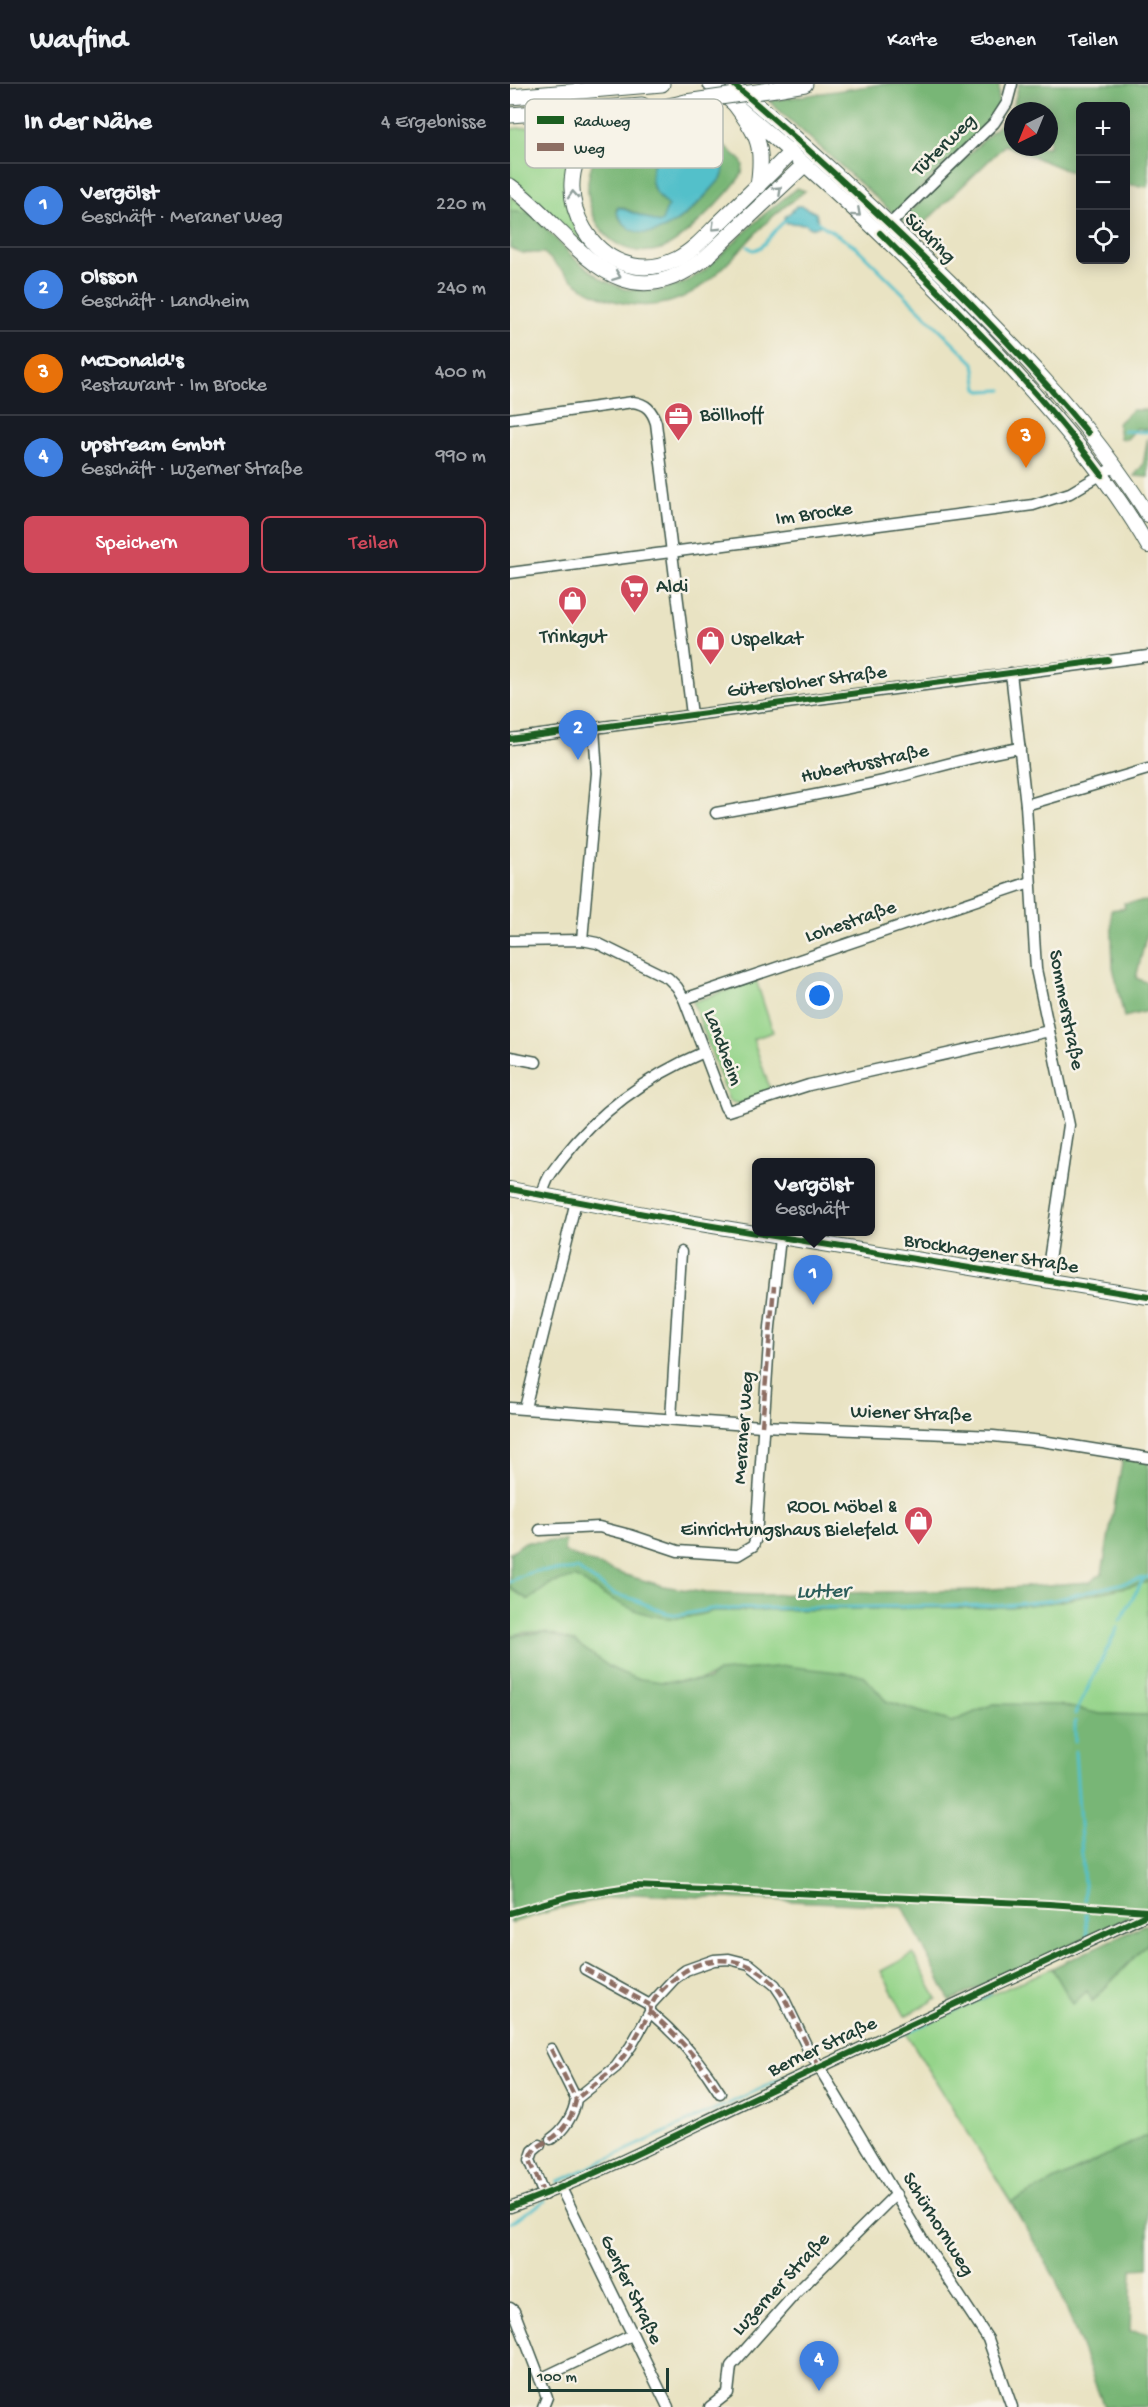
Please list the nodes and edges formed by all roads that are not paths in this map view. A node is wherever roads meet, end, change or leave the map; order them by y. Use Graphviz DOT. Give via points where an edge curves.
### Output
graph roads {
  1 [pos="663,84"];
  2 [pos="710,84"];
  3 [pos="733,84"];
  4 [pos="805,84"];
  5 [pos="1012,84"];
  6 [pos="510,97"];
  7 [pos="707,99"];
  8 [pos="734,104"];
  9 [pos="525,114"];
  10 [pos="510,115"];
  11 [pos="806,148"];
  12 [pos="790,153"];
  13 [pos="804,165"];
  14 [pos="575,168"];
  15 [pos="510,186"];
  16 [pos="758,186"];
  17 [pos="890,224"];
  18 [pos="510,418"];
  19 [pos="1114,467"];
  20 [pos="1102,475"];
  21 [pos="1148,515"];
  22 [pos="1148,546"];
  23 [pos="671,552"];
  24 [pos="510,573"];
  25 [pos="1148,656"];
  26 [pos="1011,673"];
  27 [pos="692,715"];
  28 [pos="594,728"];
  29 [pos="510,739"];
  30 [pos="1020,748"];
  31 [pos="1148,769"];
  32 [pos="1026,805"];
  33 [pos="716,813"];
  34 [pos="1030,882"];
  35 [pos="582,940"];
  36 [pos="510,941"];
  37 [pos="684,999"];
  38 [pos="1049,1032"];
  39 [pos="704,1052"];
  40 [pos="510,1057"];
  41 [pos="536,1062"];
  42 [pos="510,1189"];
  43 [pos="543,1195"];
  44 [pos="576,1201"];
  45 [pos="752,1233"];
  46 [pos="769,1236"];
  47 [pos="780,1238"];
  48 [pos="681,1252"];
  49 [pos="1046,1281"];
  50 [pos="1148,1297"];
  51 [pos="510,1408"];
  52 [pos="525,1408"];
  53 [pos="671,1419"];
  54 [pos="762,1426"];
  55 [pos="1148,1458"];
  56 [pos="540,1530"];
  57 [pos="1148,1914"];
  58 [pos="585,1969"];
  59 [pos="650,2009"];
  60 [pos="551,2049"];
  61 [pos="820,2067"];
  62 [pos="720,2094"];
  63 [pos="576,2099"];
  64 [pos="551,2139"];
  65 [pos="540,2145"];
  66 [pos="561,2188"];
  67 [pos="896,2194"];
  68 [pos="544,2195"];
  69 [pos="510,2207"];
  70 [pos="510,2308"];
  71 [pos="632,2335"];
  72 [pos="540,2379"];
  73 [pos="543,2407"];
  74 [pos="668,2407"];
  75 [pos="710,2407"];
  76 [pos="1012,2407"];
  1 -- 6 [label="highway"];
  2 -- 8 [label="main road, Südring"];
  3 -- 11 [label="main road, Südring"];
  4 -- 7 [label="highway, bridge"];
  5 -- 17 [label="street, Tüterweg" via="1007,103 994,123"];
  8 -- 12 [label="main road, Südring"];
  8 -- 16 [label="highway" via="761,150"];
  9 -- 10 [label="highway"];
  11 -- 12 [label="main road"];
  11 -- 13 [label="main road"];
  11 -- 17 [label="main road, Südring"];
  12 -- 13 [label="main road, Südring"];
  12 -- 16 [label="highway"];
  15 -- 13 [label="highway, one-way" via="599,268 636,283 654,282 688,271 705,258"];
  13 -- 20 [label="main road, Südring, one-way" via="880,233 967,320"];
  16 -- 14 [label="highway, one-way" via="697,245 678,258 641,268 600,249 579,223 573,203"];
  17 -- 19 [label="main road, Südring" via="1002,335"];
  18 -- 23 [label="street" via="633,402 651,410 656,423"];
  19 -- 20 [label="street, Im Brocke"];
  19 -- 21 [label="main road, Südring"];
  20 -- 22 [label="main road, Südring"];
  20 -- 23 [label="street, Im Brocke" via="1063,496 1033,504"];
  23 -- 24 [label="street, Im Brocke"];
  23 -- 27 [label="street"];
  25 -- 26 [label="street, Gütersloher Straße"];
  26 -- 27 [label="street, Gütersloher Straße"];
  26 -- 30 [label="street, Sommerstraße"];
  27 -- 28 [label="street, Gütersloher Straße"];
  28 -- 29 [label="street, Gütersloher Straße"];
  28 -- 35 [label="street" via="597,773"];
  30 -- 32 [label="street, Sommerstraße"];
  30 -- 33 [label="street, Hubertusstraße" via="981,754 863,786"];
  31 -- 32 [label="street"];
  32 -- 34 [label="street, Sommerstraße"];
  34 -- 37 [label="street, Lohestraße"];
  34 -- 38 [label="street, Sommerstraße" via="1036,969"];
  35 -- 36 [label="street, Landheim"];
  35 -- 37 [label="street, Landheim" via="597,943 660,973"];
  37 -- 39 [label="street, Landheim"];
  38 -- 39 [label="street, Landheim" via="808,1085 733,1111 725,1107"];
  38 -- 49 [label="street, Sommerstraße" via="1070,1125"];
  39 -- 43 [label="street" via="672,1066 613,1105 573,1145 547,1179"];
  40 -- 41 [label="street"];
  42 -- 43 [label="main road, Brockhagener Straße"];
  43 -- 44 [label="main road, Brockhagener Straße"];
  44 -- 45 [label="main road, Brockhagener Straße"];
  44 -- 52 [label="street"];
  46 -- 47 [label="main road, Brockhagener Straße"];
  47 -- 49 [label="main road, Brockhagener Straße"];
  47 -- 54 [label="street, Meraner Weg"];
  48 -- 53 [label="street"];
  49 -- 50 [label="main road, Brockhagener Straße"];
  51 -- 52 [label="street, Wiener Straße"];
  52 -- 53 [label="street, Wiener Straße"];
  53 -- 54 [label="street, Wiener Straße"];
  54 -- 55 [label="street, Wiener Straße" via="993,1436"];
  54 -- 56 [label="street, Meraner Weg" via="756,1538 753,1546 738,1556 678,1551 599,1527"];
  57 -- 61 [label="street, Berner Straße"];
  58 -- 59 [label="street"];
  59 -- 61 [label="street, Schürhornweg" via="674,1979 699,1964 729,1959 749,1964 783,1997"];
  59 -- 62 [label="street" via="695,2057"];
  59 -- 63 [label="street, Schürhornweg" via="616,2067"];
  60 -- 63 [label="street"];
  61 -- 66 [label="street, Berner Straße"];
  61 -- 67 [label="street, Schürhornweg"];
  63 -- 64 [label="street" via="570,2118"];
  65 -- 68 [label="street" via="530,2160"];
  66 -- 68 [label="street, Berner Straße"];
  66 -- 71 [label="street, Genfer Straße"];
  67 -- 75 [label="street, Luzerner Straße" via="795,2294 738,2358 729,2370 728,2393"];
  67 -- 76 [label="street, Schürhornweg" via="988,2339"];
  68 -- 69 [label="street, Berner Straße"];
  70 -- 72 [label="street"];
  71 -- 72 [label="street"];
  71 -- 74 [label="street, Genfer Straße"];
  72 -- 73 [label="street" via="547,2397"];
}
